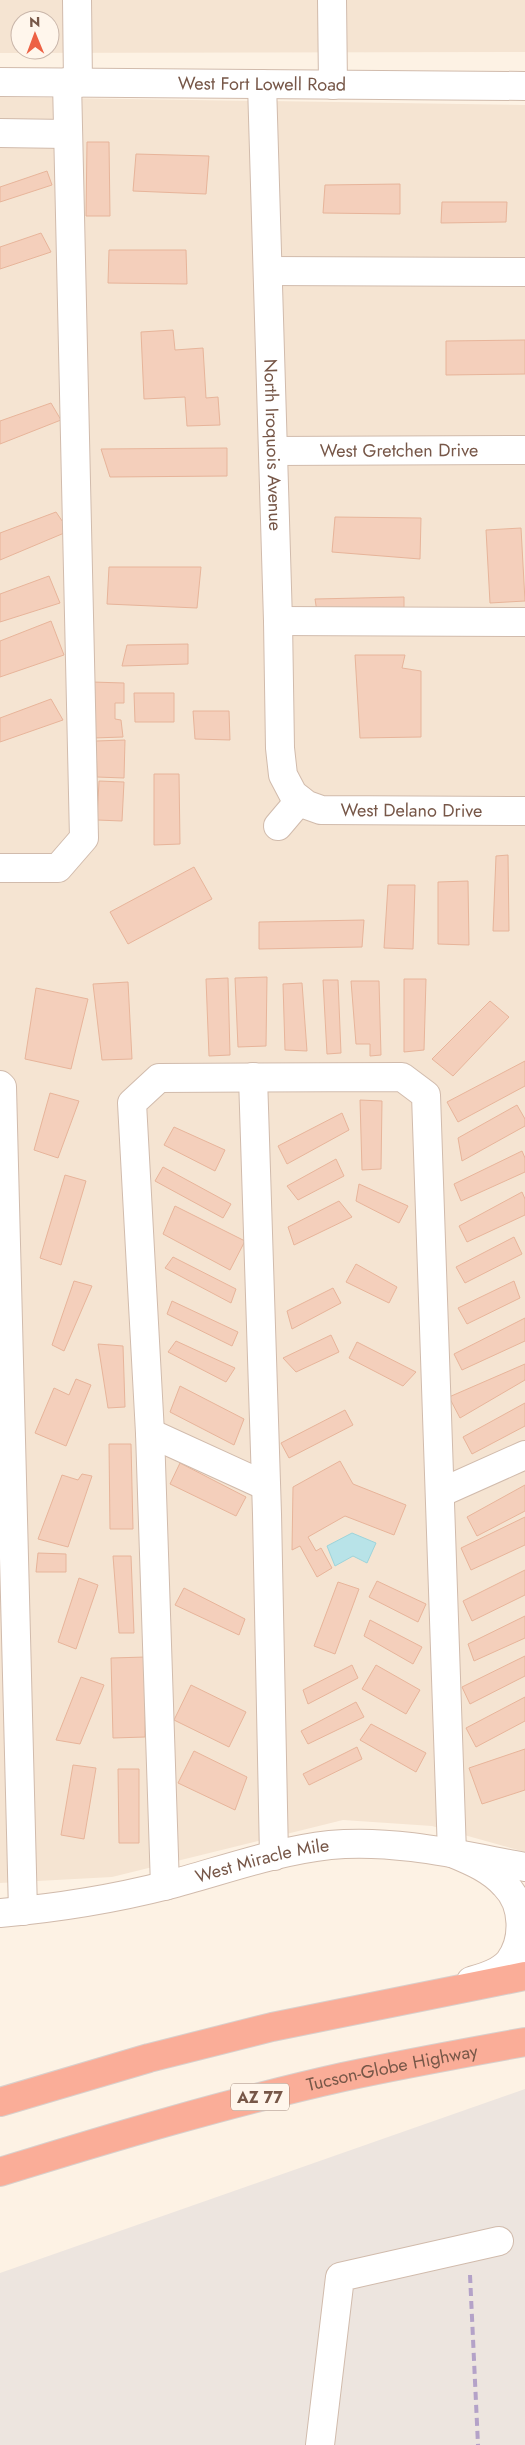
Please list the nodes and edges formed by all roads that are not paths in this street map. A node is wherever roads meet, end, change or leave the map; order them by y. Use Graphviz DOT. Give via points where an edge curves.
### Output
graph roads {
  1 [pos="77,0"];
  2 [pos="332,0"];
  3 [pos="0,82"];
  4 [pos="73,82"];
  5 [pos="262,84"];
  6 [pos="333,85"];
  7 [pos="525,86"];
  8 [pos="0,133"];
  9 [pos="67,134"];
  10 [pos="268,271"];
  11 [pos="525,272"];
  12 [pos="525,450"];
  13 [pos="273,451"];
  14 [pos="278,621"];
  15 [pos="525,622"];
  16 [pos="300,800"];
  17 [pos="525,811"];
  18 [pos="278,826"];
  19 [pos="0,868"];
  20 [pos="253,1077"];
  21 [pos="0,1085"];
  22 [pos="150,1433"];
  23 [pos="525,1454"];
  24 [pos="266,1486"];
  25 [pos="440,1493"];
  26 [pos="452,1853"];
  27 [pos="274,1856"];
  28 [pos="525,1867"];
  29 [pos="165,1886"];
  30 [pos="12,1912"];
  31 [pos="525,1976"];
  32 [pos="429,1995"];
  33 [pos="525,2042"];
  34 [pos="0,2102"];
  35 [pos="0,2172"];
  36 [pos="499,2241"];
  37 [pos="320,2445"];
  1 -- 4 [label="street"];
  2 -- 6 [label="street"];
  3 -- 4 [label="street, West Fort Lowell Road"];
  4 -- 5 [label="street, West Fort Lowell Road"];
  4 -- 9 [label="street"];
  5 -- 6 [label="street, West Fort Lowell Road"];
  5 -- 10 [label="street, North Iroquois Avenue"];
  6 -- 7 [label="street, West Fort Lowell Road"];
  8 -- 9 [label="street"];
  9 -- 19 [label="street" via="84,838 58,868"];
  10 -- 11 [label="street"];
  10 -- 13 [label="street, North Iroquois Avenue"];
  12 -- 13 [label="street, West Gretchen Drive"];
  13 -- 14 [label="street, North Iroquois Avenue"];
  14 -- 15 [label="street"];
  14 -- 16 [label="street, North Iroquois Avenue" via="283,775 292,794"];
  16 -- 17 [label="street, West Delano Drive" via="321,810"];
  16 -- 18 [label="street"];
  20 -- 22 [label="street" via="159,1078 132,1103"];
  20 -- 24 [label="street"];
  20 -- 25 [label="street" via="402,1077 426,1095"];
  21 -- 30 [label="street"];
  22 -- 24 [label="street"];
  22 -- 29 [label="street"];
  23 -- 25 [label="street"];
  24 -- 27 [label="street"];
  25 -- 26 [label="street"];
  26 -- 27 [label="street, West Miracle Mile" via="412,1846 369,1844 328,1845"];
  26 -- 28 [label="street, West Miracle Mile"];
  26 -- 32 [label="street" via="492,1873 504,1884 517,1902 521,1935 514,1955 499,1970"];
  27 -- 29 [label="street, West Miracle Mile"];
  29 -- 30 [label="street, West Miracle Mile" via="90,1902"];
  31 -- 32 [label="highway"];
  32 -- 34 [label="highway" via="203,2044"];
  33 -- 35 [label="highway, Tucson-Globe Highway / AZ 77" via="415,2062 270,2095"];
  36 -- 37 [label="street" via="340,2277"];
}
